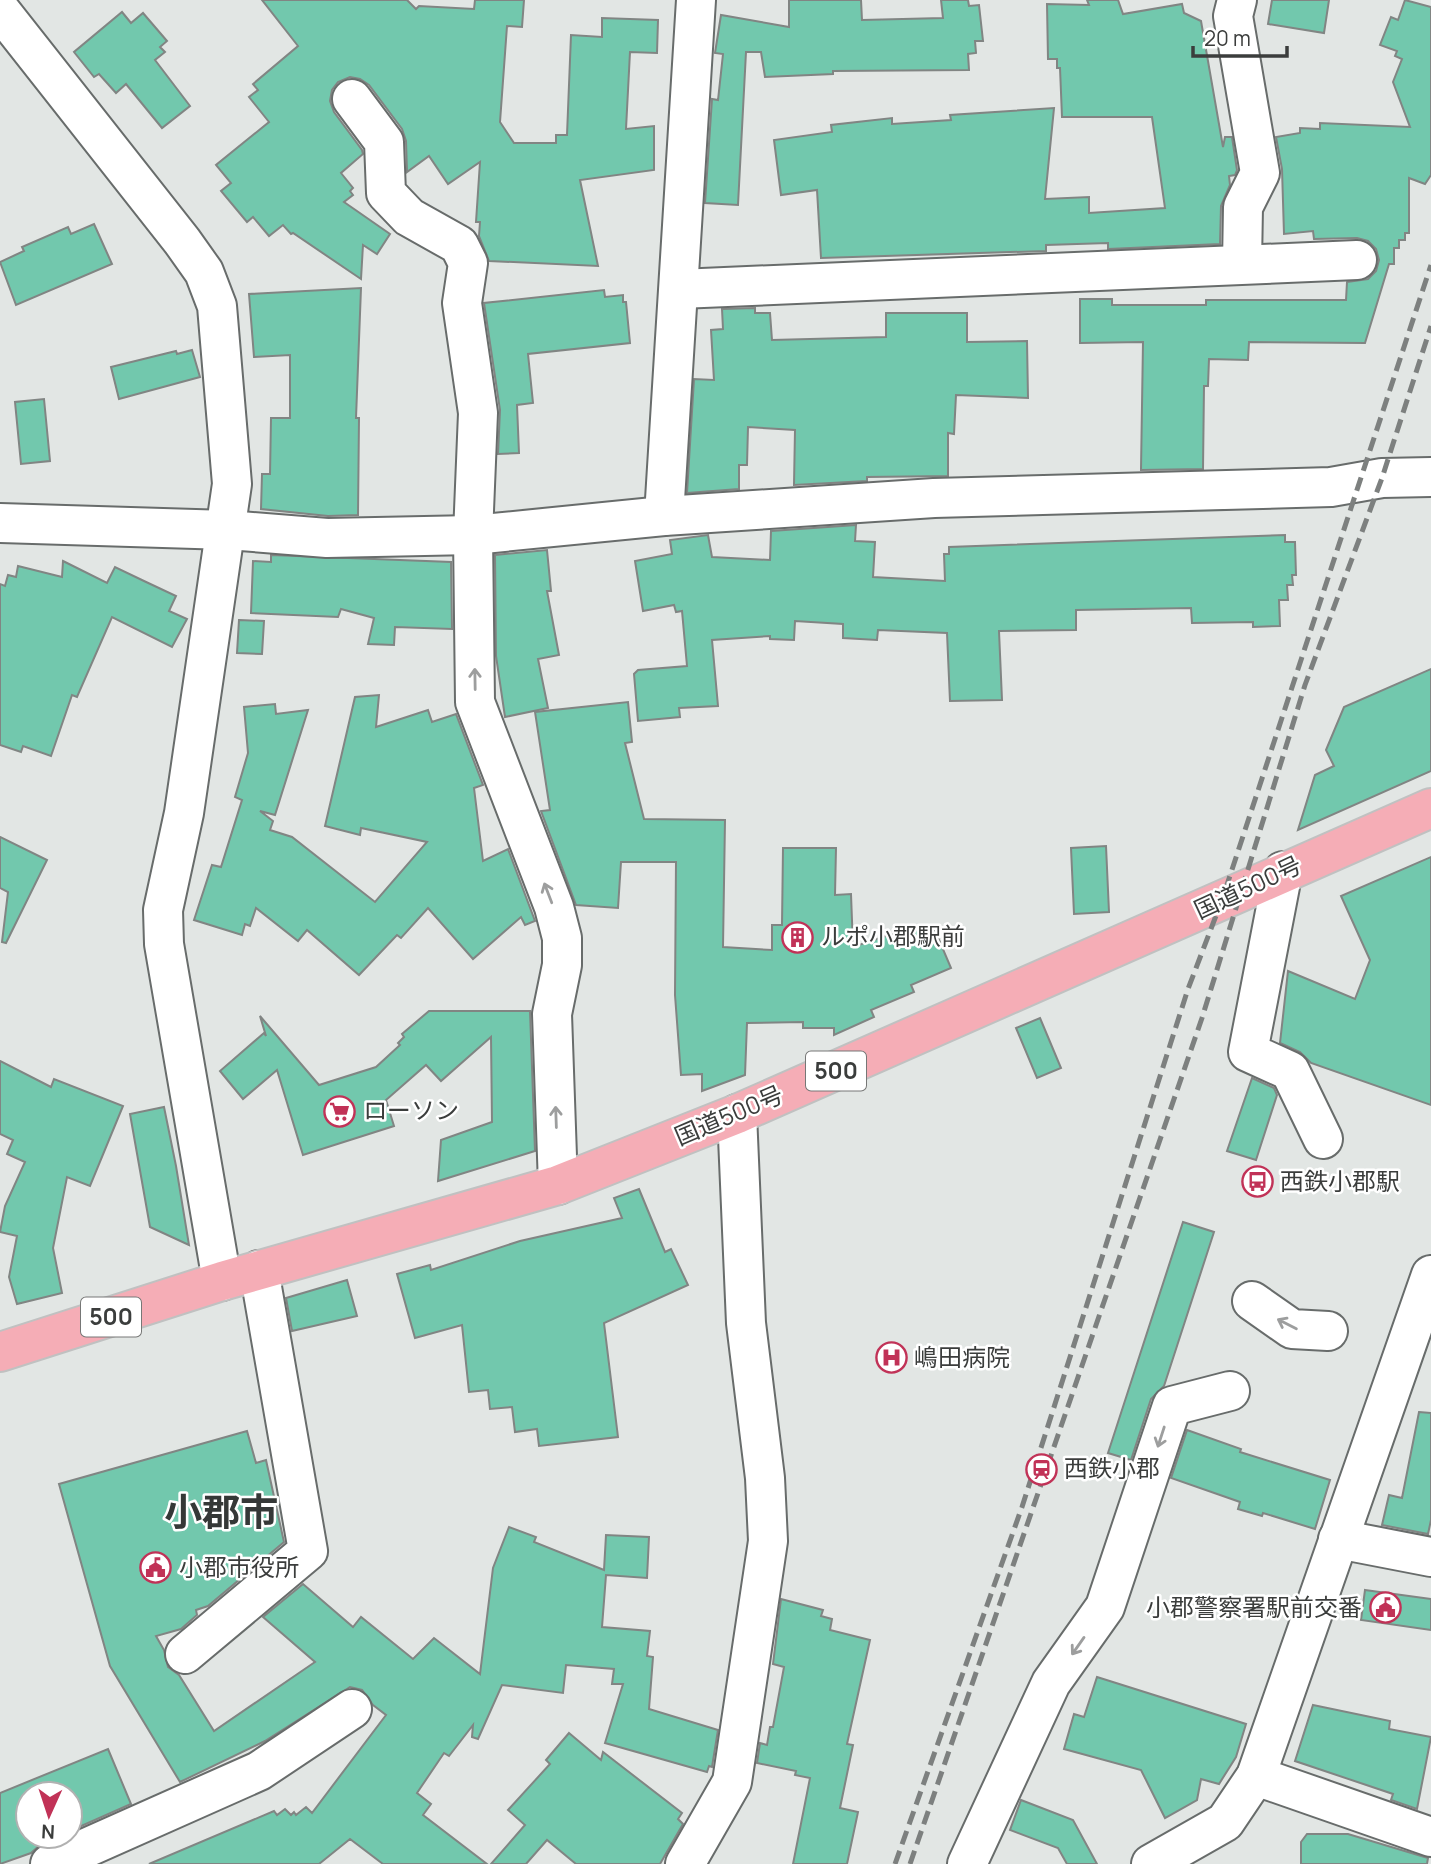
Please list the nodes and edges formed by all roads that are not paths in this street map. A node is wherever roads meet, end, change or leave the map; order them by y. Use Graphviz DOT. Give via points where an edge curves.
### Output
graph roads {
  1 [pos="696,0"];
  2 [pos="1237,0"];
  3 [pos="0,10"];
  4 [pos="352,99"];
  5 [pos="1357,260"];
  6 [pos="1242,264"];
  7 [pos="679,289"];
  8 [pos="1431,477"];
  9 [pos="664,516"];
  10 [pos="0,523"];
  11 [pos="228,530"];
  12 [pos="473,535"];
  13 [pos="1431,808"];
  14 [pos="1283,871"];
  15 [pos="737,1114"];
  16 [pos="1324,1139"];
  17 [pos="558,1185"];
  18 [pos="259,1270"];
  19 [pos="1431,1275"];
  20 [pos="222,1281"];
  21 [pos="1252,1301"];
  22 [pos="1328,1331"];
  23 [pos="0,1352"];
  24 [pos="1230,1391"];
  25 [pos="1338,1539"];
  26 [pos="1431,1557"];
  27 [pos="185,1654"];
  28 [pos="352,1709"];
  29 [pos="1256,1776"];
  30 [pos="1431,1837"];
  31 [pos="50,1864"];
  32 [pos="685,1864"];
  33 [pos="967,1864"];
  34 [pos="1151,1864"];
  1 -- 7 [label="street"];
  2 -- 6 [label="street" via="1233,16 1261,173 1243,207"];
  3 -- 11 [label="street" via="204,272 217,306 232,484"];
  4 -- 12 [label="street" via="384,142 386,193 409,217 459,245 468,263 462,303 478,413"];
  5 -- 6 [label="street"];
  6 -- 7 [label="street"];
  7 -- 9 [label="street"];
  8 -- 9 [label="street" via="1382,478 1331,487 933,498"];
  9 -- 12 [label="street"];
  10 -- 11 [label="street"];
  11 -- 12 [label="street" via="327,538"];
  11 -- 20 [label="street" via="184,813 163,910 172,995"];
  17 -- 12 [label="street, one-way" via="552,1014 562,965 562,938 475,702"];
  13 -- 14 [label="highway, 国道500号 / 500"];
  14 -- 15 [label="highway, 国道500号 / 500"];
  14 -- 16 [label="street" via="1248,1052 1290,1071"];
  15 -- 17 [label="highway, 国道500号 / 500"];
  15 -- 32 [label="street" via="746,1323 768,1541 732,1782"];
  17 -- 18 [label="highway, 国道500号 / 500"];
  18 -- 20 [label="highway, 国道500号 / 500"];
  18 -- 27 [label="street" via="308,1551"];
  19 -- 25 [label="street"];
  20 -- 23 [label="highway, 国道500号 / 500"];
  22 -- 21 [label="street, one-way" via="1292,1329"];
  24 -- 33 [label="street, one-way" via="1171,1406 1105,1607 1051,1684"];
  25 -- 26 [label="street"];
  25 -- 29 [label="street"];
  28 -- 31 [label="street" via="259,1771"];
  29 -- 30 [label="street"];
  29 -- 34 [label="street" via="1225,1822"];
}
